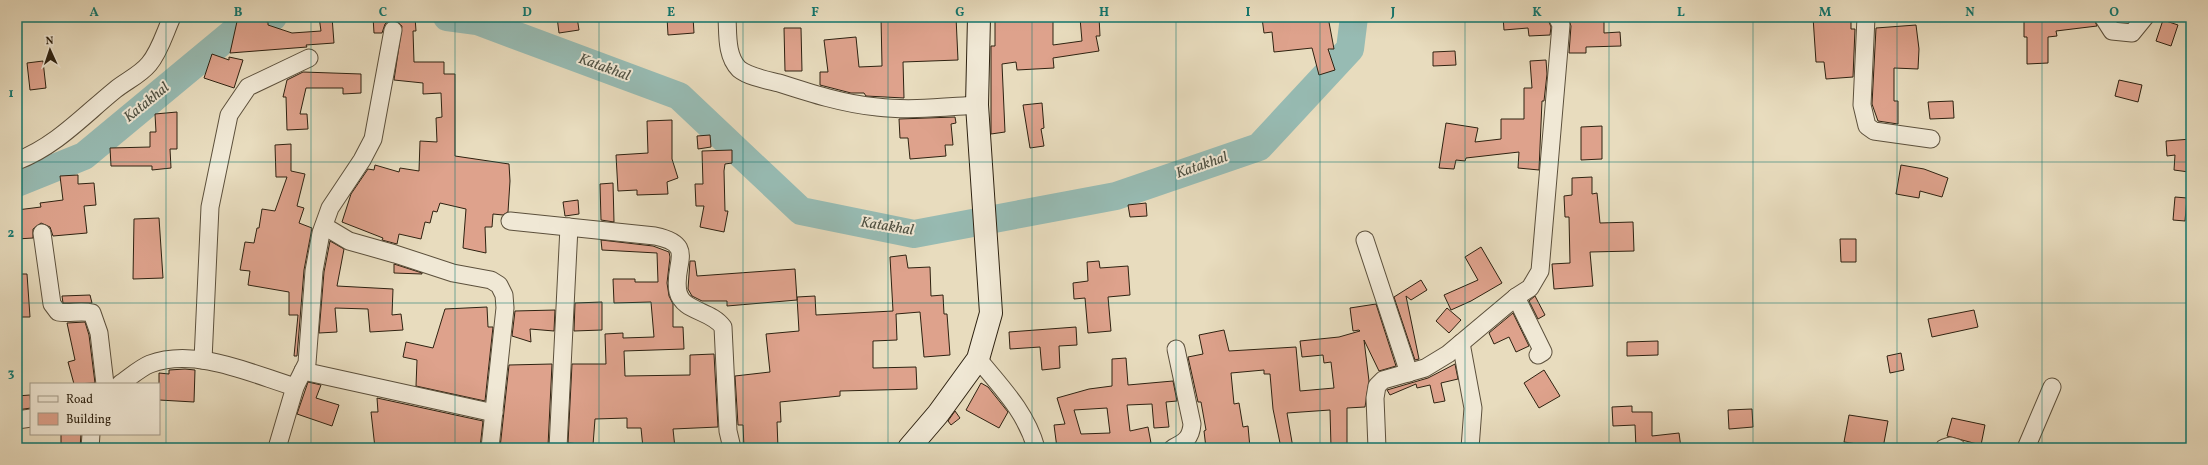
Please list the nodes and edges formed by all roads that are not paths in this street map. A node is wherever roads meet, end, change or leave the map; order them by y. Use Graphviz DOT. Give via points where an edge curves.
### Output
graph roads {
  1 [pos="172,17"];
  2 [pos="727,17"];
  3 [pos="979,17"];
  4 [pos="1557,17"];
  5 [pos="1866,17"];
  6 [pos="2103,17"];
  7 [pos="2145,17"];
  8 [pos="393,30"];
  9 [pos="309,58"];
  10 [pos="977,105"];
  11 [pos="1932,139"];
  12 [pos="17,161"];
  13 [pos="510,221"];
  14 [pos="324,226"];
  15 [pos="569,227"];
  16 [pos="42,233"];
  17 [pos="1365,240"];
  18 [pos="1516,297"];
  19 [pos="1461,343"];
  20 [pos="1176,349"];
  21 [pos="1538,355"];
  22 [pos="978,359"];
  23 [pos="203,360"];
  24 [pos="303,371"];
  25 [pos="1408,373"];
  26 [pos="105,383"];
  27 [pos="122,383"];
  28 [pos="295,387"];
  29 [pos="2052,387"];
  30 [pos="494,413"];
  31 [pos="30,418"];
  32 [pos="17,420"];
  33 [pos="91,435"];
  34 [pos="90,448"];
  35 [pos="277,448"];
  36 [pos="490,448"];
  37 [pos="558,448"];
  38 [pos="732,448"];
  39 [pos="909,448"];
  40 [pos="1036,448"];
  41 [pos="1173,448"];
  42 [pos="1377,448"];
  43 [pos="1470,448"];
  44 [pos="1944,448"];
  45 [pos="1957,448"];
  46 [pos="2026,448"];
  1 -- 12 [label="street" via="150,63 143,71 116,89 61,137 37,153"];
  2 -- 10 [label="street" via="729,49 734,62 740,69 754,76 816,94 876,107 914,109"];
  3 -- 10 [label="street"];
  4 -- 18 [label="street" via="1561,25 1540,271 1530,288"];
  5 -- 11 [label="street" via="1862,105 1867,126 1874,131"];
  6 -- 7 [label="street" via="2112,31 2123,34 2132,33"];
  8 -- 14 [label="street" via="373,139 330,208"];
  9 -- 23 [label="street" via="248,87 229,115 210,207"];
  10 -- 22 [label="street" via="991,313"];
  13 -- 15 [label="street"];
  14 -- 24 [label="street" via="314,270 307,363"];
  14 -- 30 [label="street" via="348,241 452,273 491,280 499,285 504,295 505,308"];
  15 -- 37 [label="street"];
  15 -- 38 [label="street" via="655,236 675,242 680,250 678,292 689,307 717,318 723,327 728,431"];
  16 -- 26 [label="street" via="52,304 58,312 92,313 99,333"];
  17 -- 25 [label="street"];
  18 -- 19 [label="street"];
  18 -- 21 [label="street" via="1544,352"];
  19 -- 25 [label="street" via="1425,368"];
  19 -- 43 [label="street" via="1473,408"];
  20 -- 41 [label="street" via="1192,434"];
  22 -- 39 [label="street" via="938,414"];
  22 -- 40 [label="street" via="1018,408 1029,427"];
  23 -- 27 [label="street" via="176,359 150,364"];
  23 -- 28 [label="street"];
  24 -- 28 [label="street"];
  24 -- 30 [label="street"];
  25 -- 42 [label="street" via="1383,380 1377,386"];
  28 -- 35 [label="street"];
  29 -- 46 [label="street"];
  30 -- 36 [label="street"];
  31 -- 32 [label="street"];
  33 -- 34 [label="street"];
  44 -- 45 [label="street"];
}
